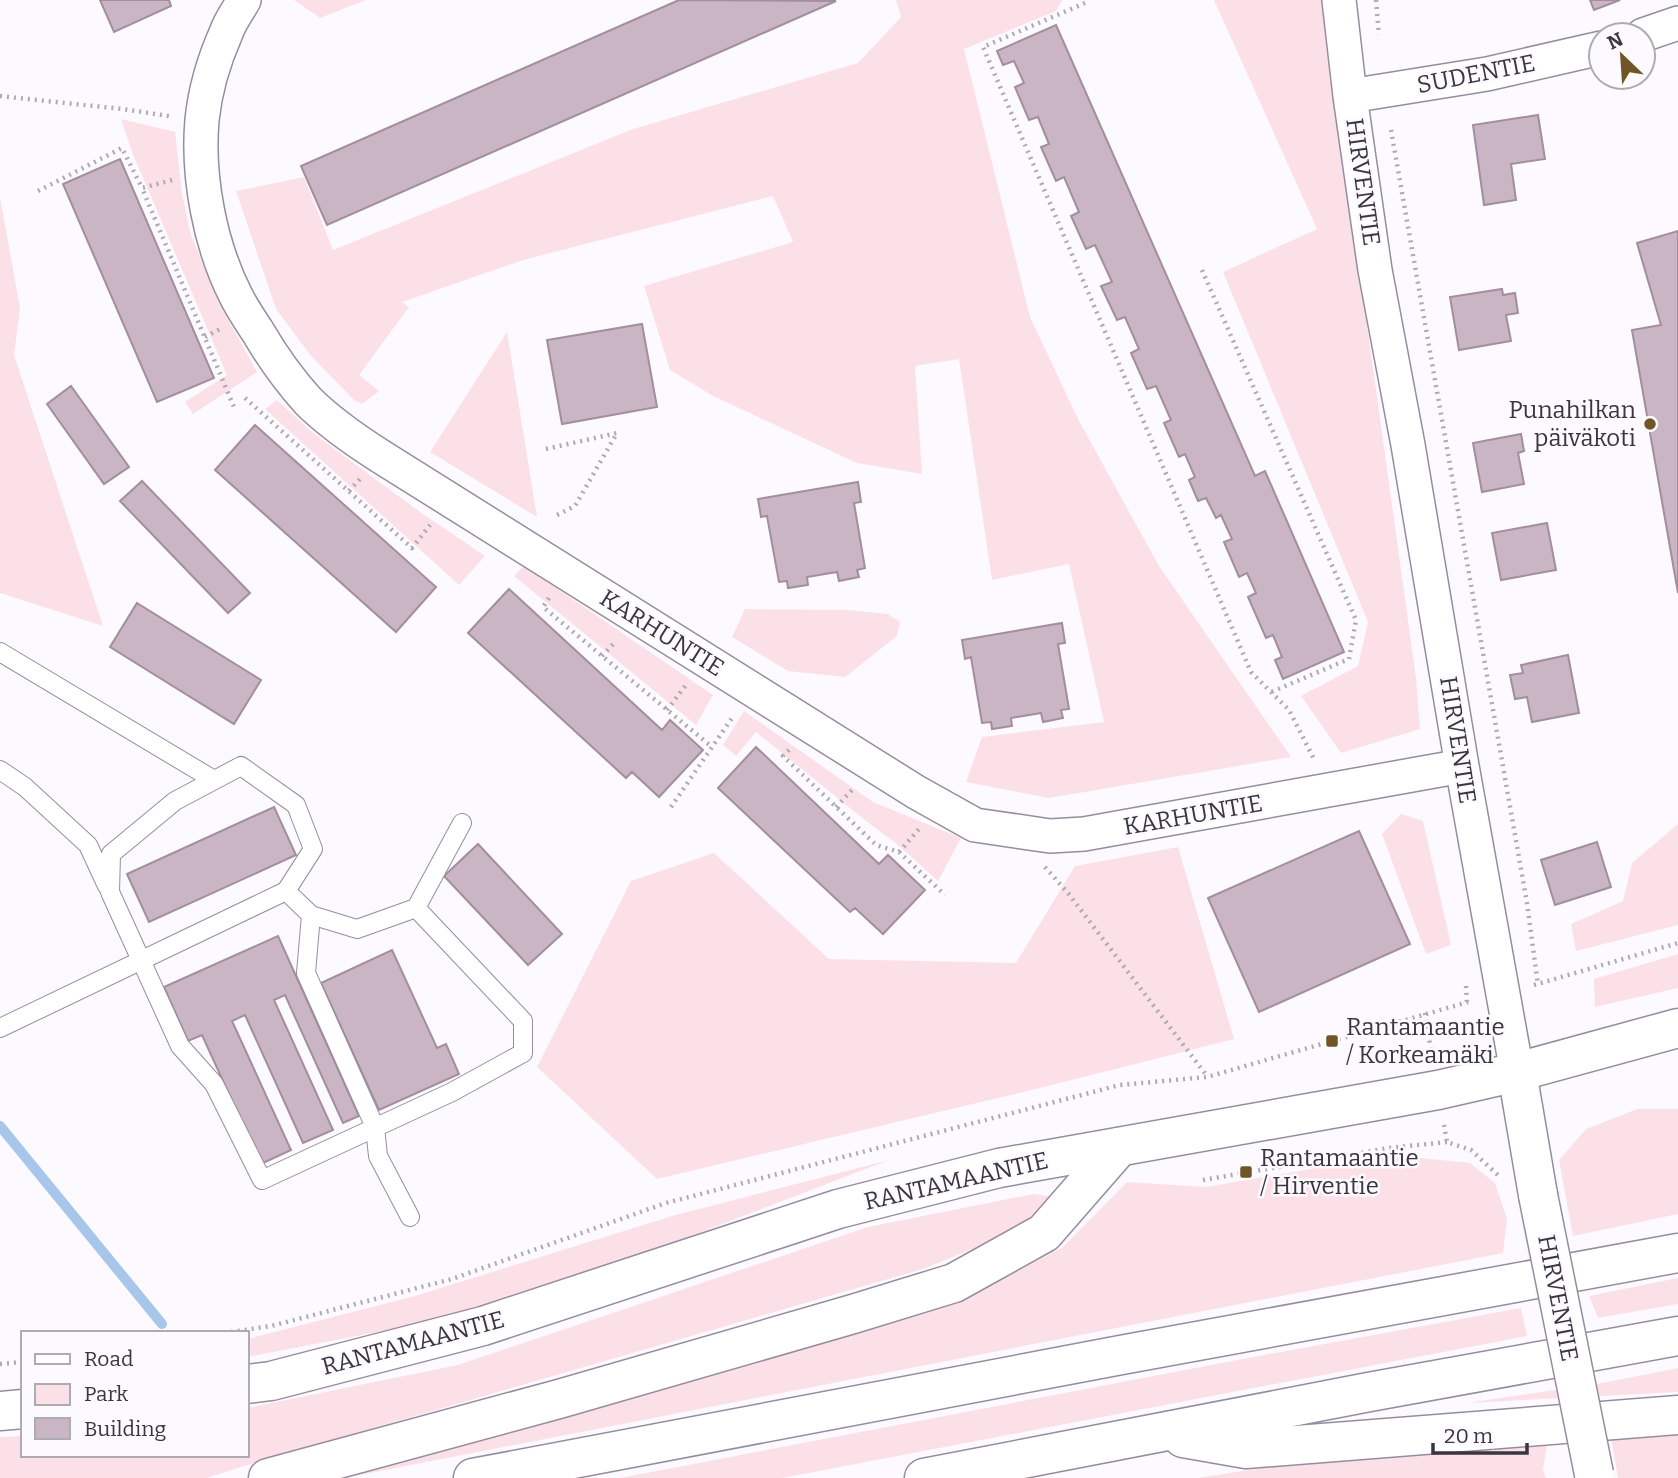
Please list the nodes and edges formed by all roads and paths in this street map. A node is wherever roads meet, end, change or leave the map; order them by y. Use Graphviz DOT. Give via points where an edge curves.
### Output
graph roads {
  1 [pos="244,0"];
  2 [pos="1339,0"];
  3 [pos="1376,0"];
  4 [pos="1085,3"];
  5 [pos="1678,23"];
  6 [pos="1657,30"];
  7 [pos="1379,39"];
  8 [pos="1587,51"];
  9 [pos="1384,90"];
  10 [pos="0,96"];
  11 [pos="1350,96"];
  12 [pos="202,121"];
  13 [pos="202,172"];
  14 [pos="142,188"];
  15 [pos="38,191"];
  16 [pos="1202,270"];
  17 [pos="245,398"];
  18 [pos="234,407"];
  19 [pos="546,449"];
  20 [pos="450,499"];
  21 [pos="557,515"];
  22 [pos="565,572"];
  23 [pos="0,652"];
  24 [pos="751,689"];
  25 [pos="1271,692"];
  26 [pos="812,727"];
  27 [pos="712,747"];
  28 [pos="1462,766"];
  29 [pos="0,771"];
  30 [pos="214,780"];
  31 [pos="1330,790"];
  32 [pos="671,807"];
  33 [pos="462,823"];
  34 [pos="1014,831"];
  35 [pos="286,891"];
  36 [pos="110,892"];
  37 [pos="945,895"];
  38 [pos="416,908"];
  39 [pos="311,915"];
  40 [pos="1678,943"];
  41 [pos="142,960"];
  42 [pos="1538,985"];
  43 [pos="1503,993"];
  44 [pos="1678,1027"];
  45 [pos="0,1028"];
  46 [pos="1517,1072"];
  47 [pos="1207,1077"];
  48 [pos="375,1127"];
  49 [pos="1447,1142"];
  50 [pos="1119,1147"];
  51 [pos="1203,1180"];
  52 [pos="410,1217"];
  53 [pos="1678,1253"];
  54 [pos="237,1331"];
  55 [pos="1678,1336"];
  56 [pos="21,1362"];
  57 [pos="0,1364"];
  58 [pos="248,1384"];
  59 [pos="21,1409"];
  60 [pos="0,1411"];
  61 [pos="1678,1415"];
  62 [pos="1161,1434"];
  63 [pos="1594,1476"];
  64 [pos="268,1478"];
  65 [pos="473,1478"];
  66 [pos="923,1478"];
  1 -- 12 [label="street, KARHUNTIE" via="226,32"];
  2 -- 11 [label="street, HIRVENTIE"];
  3 -- 7 [label="path"];
  4 -- 25 [label="path" via="983,47 1251,672"];
  5 -- 6 [label="street"];
  8 -- 9 [label="street, SUDENTIE" via="1487,74"];
  9 -- 11 [label="street, SUDENTIE"];
  9 -- 42 [label="path"];
  10 -- 12 [label="path"];
  11 -- 28 [label="street, HIRVENTIE" via="1375,270"];
  12 -- 13 [label="street, KARHUNTIE"];
  13 -- 14 [label="path"];
  13 -- 20 [label="street, KARHUNTIE" via="220,257 236,296 272,356 309,402 353,439"];
  14 -- 15 [label="path" via="122,148"];
  14 -- 18 [label="path"];
  16 -- 25 [label="path" via="1356,620 1349,659"];
  17 -- 20 [label="path" via="412,548"];
  19 -- 21 [label="path" via="617,433 575,506"];
  20 -- 22 [label="street, KARHUNTIE"];
  22 -- 24 [label="street, KARHUNTIE"];
  22 -- 27 [label="path" via="543,607"];
  23 -- 30 [label="lane"];
  24 -- 26 [label="street, KARHUNTIE"];
  24 -- 27 [label="path"];
  25 -- 31 [label="path" via="1289,710"];
  26 -- 34 [label="street, KARHUNTIE" via="975,825"];
  26 -- 37 [label="path" via="783,756 876,845 899,852"];
  27 -- 32 [label="path"];
  28 -- 31 [label="street, KARHUNTIE"];
  28 -- 43 [label="street, HIRVENTIE"];
  29 -- 36 [label="lane" via="88,845"];
  30 -- 35 [label="lane" via="241,766 296,805 313,849"];
  30 -- 36 [label="lane" via="175,801 111,854"];
  31 -- 34 [label="street, KARHUNTIE" via="1084,834"];
  33 -- 38 [label="lane"];
  34 -- 47 [label="path" via="1068,893"];
  35 -- 39 [label="lane"];
  35 -- 41 [label="lane"];
  36 -- 41 [label="lane"];
  38 -- 39 [label="lane" via="357,929"];
  38 -- 48 [label="lane" via="523,1021 523,1053"];
  39 -- 48 [label="lane" via="306,973"];
  40 -- 42 [label="path"];
  41 -- 45 [label="lane"];
  41 -- 48 [label="lane" via="180,1046 214,1084 262,1180"];
  42 -- 43 [label="path"];
  43 -- 46 [label="street, HIRVENTIE"];
  43 -- 47 [label="path"];
  44 -- 46 [label="main road, RANTAMAANTIE"];
  46 -- 50 [label="main road, RANTAMAANTIE"];
  46 -- 63 [label="main road, HIRVENTIE, bridge"];
  47 -- 54 [label="path" via="1120,1085 666,1203 452,1279"];
  48 -- 52 [label="lane" via="378,1156"];
  49 -- 51 [label="path" via="1389,1147"];
  50 -- 58 [label="main road, RANTAMAANTIE" via="999,1168 838,1209 484,1326"];
  50 -- 64 [label="main road" via="1044,1233 954,1283 559,1399"];
  53 -- 65 [label="main road"];
  55 -- 62 [label="main road"];
  56 -- 57 [label="path"];
  59 -- 60 [label="main road"];
  61 -- 62 [label="main road" via="1246,1449"];
  62 -- 66 [label="main road"];
}
